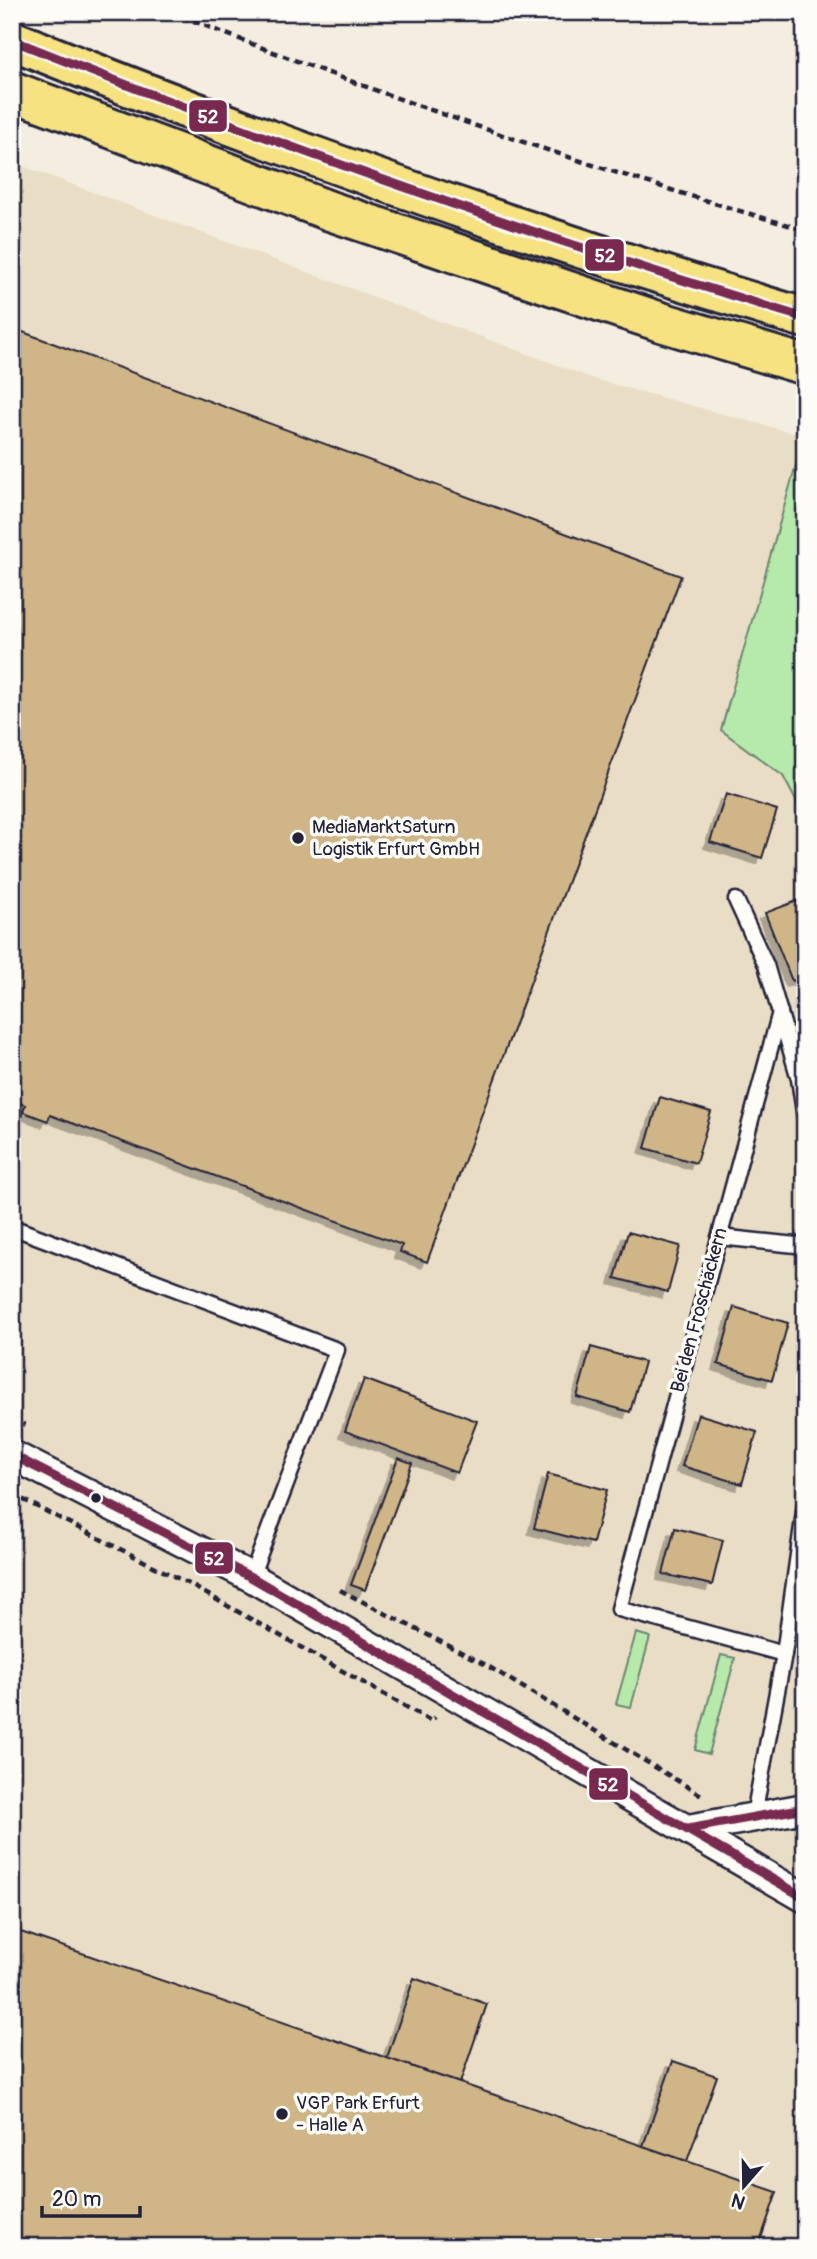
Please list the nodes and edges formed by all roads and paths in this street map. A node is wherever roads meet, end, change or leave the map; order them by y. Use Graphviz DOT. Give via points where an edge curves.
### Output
graph roads {
  1 [pos="171,12"];
  2 [pos="12,40"];
  3 [pos="12,90"];
  4 [pos="805,230"];
  5 [pos="805,318"];
  6 [pos="805,365"];
  7 [pos="736,900"];
  8 [pos="780,1012"];
  9 [pos="805,1118"];
  10 [pos="12,1227"];
  11 [pos="719,1237"];
  12 [pos="805,1246"];
  13 [pos="12,1455"];
  14 [pos="12,1494"];
  15 [pos="805,1505"];
  16 [pos="251,1577"];
  17 [pos="784,1654"];
  18 [pos="456,1694"];
  19 [pos="805,1808"];
  20 [pos="754,1815"];
  21 [pos="688,1829"];
  22 [pos="805,1898"];
  1 -- 4 [label="path" via="373,90 632,178"];
  2 -- 5 [label="highway" via="321,158 665,277"];
  3 -- 6 [label="highway" via="343,215 661,322"];
  7 -- 8 [label="lane" via="766,965"];
  8 -- 9 [label="lane"];
  8 -- 11 [label="lane, Bei den Froschäckern"];
  10 -- 16 [label="lane" via="337,1350"];
  11 -- 12 [label="lane"];
  11 -- 17 [label="lane, Bei den Froschäckern" via="619,1609"];
  13 -- 16 [label="street"];
  14 -- 18 [label="path" via="189,1584 432,1721"];
  15 -- 17 [label="lane"];
  16 -- 18 [label="street"];
  17 -- 20 [label="lane"];
  18 -- 21 [label="street"];
  19 -- 20 [label="street"];
  20 -- 21 [label="street"];
  21 -- 22 [label="street"];
}
